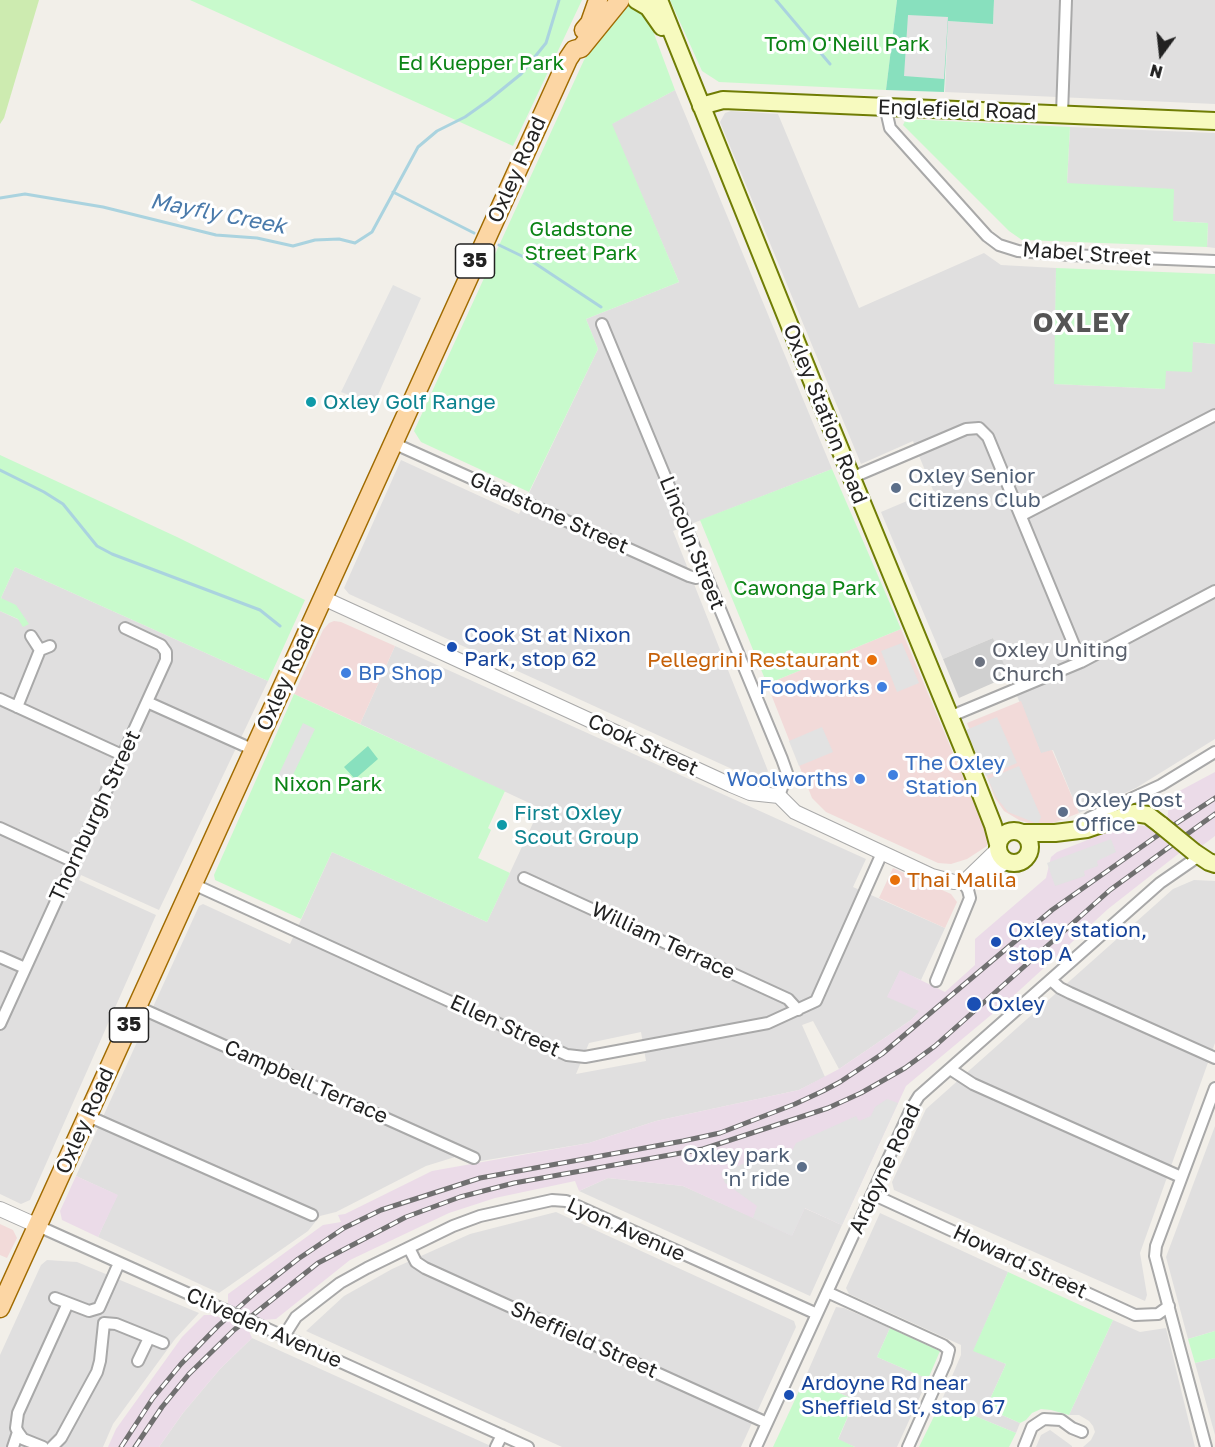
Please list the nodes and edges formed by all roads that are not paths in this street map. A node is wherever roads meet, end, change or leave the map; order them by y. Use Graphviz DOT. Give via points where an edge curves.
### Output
graph roads {
  1 [pos="598,0"];
  2 [pos="620,0"];
  3 [pos="636,0"];
  4 [pos="659,0"];
  5 [pos="1066,0"];
  6 [pos="675,44"];
  7 [pos="574,50"];
  8 [pos="701,106"];
  9 [pos="885,106"];
  10 [pos="1062,114"];
  11 [pos="1215,121"];
  12 [pos="1215,261"];
  13 [pos="602,324"];
  14 [pos="1215,415"];
  15 [pos="393,443"];
  16 [pos="851,478"];
  17 [pos="1022,515"];
  18 [pos="706,576"];
  19 [pos="1215,591"];
  20 [pos="323,598"];
  21 [pos="125,628"];
  22 [pos="31,636"];
  23 [pos="1081,662"];
  24 [pos="0,699"];
  25 [pos="147,702"];
  26 [pos="17,707"];
  27 [pos="949,717"];
  28 [pos="254,750"];
  29 [pos="1215,752"];
  30 [pos="122,755"];
  31 [pos="977,784"];
  32 [pos="779,796"];
  33 [pos="0,828"];
  34 [pos="1087,829"];
  35 [pos="1019,832"];
  36 [pos="1001,852"];
  37 [pos="1029,852"];
  38 [pos="882,853"];
  39 [pos="1197,854"];
  40 [pos="74,862"];
  41 [pos="1215,864"];
  42 [pos="524,878"];
  43 [pos="963,882"];
  44 [pos="193,884"];
  45 [pos="0,957"];
  46 [pos="25,968"];
  47 [pos="1051,980"];
  48 [pos="936,981"];
  49 [pos="138,1006"];
  50 [pos="798,1010"];
  51 [pos="0,1024"];
  52 [pos="1215,1058"];
  53 [pos="950,1069"];
  54 [pos="1215,1088"];
  55 [pos="88,1116"];
  56 [pos="474,1158"];
  57 [pos="1181,1177"];
  58 [pos="872,1194"];
  59 [pos="0,1209"];
  60 [pos="312,1215"];
  61 [pos="38,1226"];
  62 [pos="409,1248"];
  63 [pos="119,1263"];
  64 [pos="827,1292"];
  65 [pos="55,1298"];
  66 [pos="68,1303"];
  67 [pos="1169,1306"];
  68 [pos="0,1308"];
  69 [pos="99,1308"];
  70 [pos="817,1314"];
  71 [pos="104,1323"];
  72 [pos="284,1336"];
  73 [pos="149,1338"];
  74 [pos="163,1343"];
  75 [pos="138,1361"];
  76 [pos="767,1424"];
  77 [pos="18,1432"];
  78 [pos="1082,1432"];
  79 [pos="502,1435"];
  80 [pos="14,1447"];
  81 [pos="43,1447"];
  82 [pos="52,1447"];
  83 [pos="496,1447"];
  84 [pos="528,1447"];
  85 [pos="756,1447"];
  86 [pos="908,1447"];
  87 [pos="1024,1447"];
  88 [pos="1206,1447"];
  1 -- 7 [label="main road, Oxley Road / 35"];
  2 -- 7 [label="main road, Oxley Road / 35" via="581,48"];
  3 -- 6 [label="main road, Oxley Station Road" via="648,7"];
  4 -- 6 [label="main road, Oxley Station Road"];
  5 -- 10 [label="street"];
  6 -- 8 [label="main road, Oxley Station Road"];
  7 -- 15 [label="main road, Oxley Road / 35"];
  8 -- 9 [label="main road, Englefield Road" via="723,100"];
  8 -- 16 [label="main road, Oxley Station Road"];
  9 -- 10 [label="main road, Englefield Road"];
  9 -- 12 [label="street, Mabel Street" via="890,128 999,245 1018,251 1070,255"];
  10 -- 11 [label="main road, Englefield Road"];
  13 -- 18 [label="street, Lincoln Street"];
  14 -- 17 [label="street"];
  15 -- 18 [label="street, Gladstone Street" via="689,576"];
  15 -- 20 [label="main road, Oxley Road / 35"];
  16 -- 17 [label="street" via="966,429 979,428 988,437"];
  16 -- 27 [label="main road, Oxley Station Road"];
  17 -- 23 [label="street"];
  18 -- 32 [label="street, Lincoln Street" via="787,772"];
  19 -- 23 [label="street"];
  20 -- 28 [label="main road, Oxley Road / 35"];
  20 -- 32 [label="street, Cook Street" via="731,785 750,793"];
  21 -- 25 [label="street, Thornburgh Street" via="161,645 166,652"];
  22 -- 26 [label="street" via="45,648"];
  23 -- 27 [label="street"];
  24 -- 26 [label="street"];
  25 -- 28 [label="street"];
  25 -- 30 [label="street, Thornburgh Street"];
  26 -- 30 [label="street"];
  27 -- 31 [label="main road, Oxley Station Road"];
  28 -- 44 [label="main road, Oxley Road / 35"];
  29 -- 34 [label="street" via="1161,785 1089,818"];
  30 -- 40 [label="street, Thornburgh Street"];
  31 -- 35 [label="main road, Oxley Station Road" via="997,815"];
  31 -- 36 [label="main road, Oxley Station Road"];
  32 -- 38 [label="street" via="795,812"];
  33 -- 40 [label="street"];
  34 -- 35 [label="main road"];
  34 -- 37 [label="main road" via="1078,837"];
  34 -- 39 [label="main road, bridge" via="1134,813 1148,815"];
  35 -- 36 [label="main road" via="1002,835"];
  35 -- 37 [label="main road" via="1029,841"];
  36 -- 37 [label="main road" via="1017,862"];
  36 -- 43 [label="street" via="982,878"];
  38 -- 43 [label="street" via="942,880"];
  38 -- 50 [label="street, Ellen Street" via="820,995"];
  39 -- 41 [label="main road"];
  39 -- 47 [label="street, Ardoyne Road"];
  40 -- 46 [label="street, Thornburgh Street"];
  42 -- 50 [label="street, William Terrace" via="788,999"];
  43 -- 48 [label="street" via="970,898"];
  44 -- 49 [label="main road, Oxley Road / 35"];
  44 -- 50 [label="street, Ellen Street" via="576,1056 768,1023"];
  45 -- 46 [label="street"];
  46 -- 51 [label="street, Thornburgh Street"];
  47 -- 52 [label="street" via="1070,993"];
  47 -- 53 [label="street, Ardoyne Road"];
  49 -- 55 [label="main road, Oxley Road / 35"];
  49 -- 56 [label="street, Campbell Terrace"];
  53 -- 57 [label="street" via="973,1084"];
  53 -- 58 [label="street, Ardoyne Road" via="910,1109"];
  54 -- 57 [label="street"];
  55 -- 60 [label="street"];
  55 -- 61 [label="main road, Oxley Road / 35"];
  57 -- 67 [label="street" via="1155,1256"];
  58 -- 64 [label="street, Ardoyne Road"];
  58 -- 67 [label="street, Howard Street" via="1135,1315 1158,1314"];
  59 -- 61 [label="street, Cliveden Avenue"];
  61 -- 63 [label="street, Cliveden Avenue"];
  61 -- 68 [label="main road, Oxley Road / 35"];
  62 -- 70 [label="street, Lyon Avenue" via="480,1216 552,1200 566,1201"];
  62 -- 72 [label="street, Lyon Avenue" via="340,1283 296,1317"];
  62 -- 76 [label="street, Sheffield Street" via="425,1269"];
  63 -- 69 [label="street"];
  63 -- 72 [label="street, Cliveden Avenue, bridge"];
  64 -- 70 [label="street, Ardoyne Road"];
  64 -- 86 [label="street" via="949,1350"];
  65 -- 66 [label="street"];
  66 -- 69 [label="street" via="89,1311"];
  66 -- 77 [label="street" via="18,1413"];
  67 -- 88 [label="street"];
  69 -- 71 [label="street"];
  70 -- 76 [label="street, Ardoyne Road"];
  71 -- 73 [label="street"];
  71 -- 82 [label="street" via="97,1372 61,1438"];
  72 -- 79 [label="street, Cliveden Avenue"];
  73 -- 74 [label="street"];
  73 -- 75 [label="street"];
  76 -- 85 [label="street, Ardoyne Road"];
  77 -- 80 [label="street"];
  77 -- 81 [label="street" via="23,1439"];
  78 -- 87 [label="street" via="1061,1420 1044,1419 1032,1427"];
  79 -- 83 [label="street"];
  79 -- 84 [label="street, Cliveden Avenue"];
}
